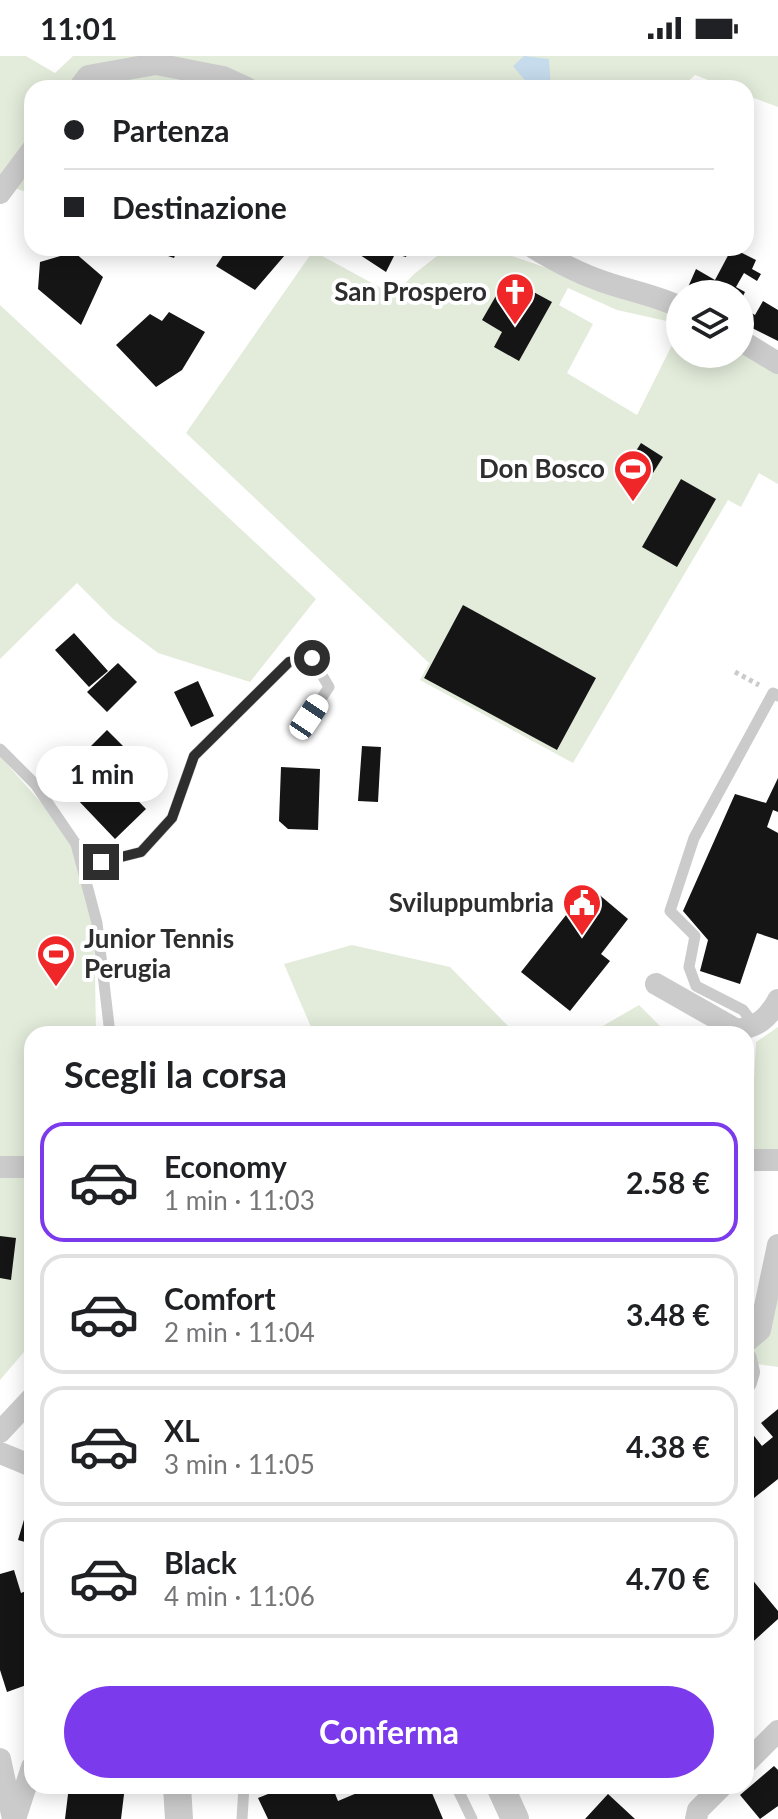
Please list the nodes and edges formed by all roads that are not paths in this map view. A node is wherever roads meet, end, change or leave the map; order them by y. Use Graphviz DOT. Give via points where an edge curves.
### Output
graph roads {
  1 [pos="85,80"];
  2 [pos="230,80"];
  3 [pos="24,161"];
  4 [pos="0,193"];
  5 [pos="550,256"];
  6 [pos="666,300"];
  7 [pos="754,348"];
  8 [pos="778,363"];
  9 [pos="776,694"];
  10 [pos="309,717"];
  11 [pos="0,749"];
  12 [pos="76,844"];
  13 [pos="656,984"];
  14 [pos="778,1000"];
  15 [pos="109,1026"];
  16 [pos="730,1026"];
  17 [pos="755,1026"];
  18 [pos="754,1160"];
  19 [pos="778,1160"];
  20 [pos="0,1167"];
  21 [pos="24,1167"];
  22 [pos="778,1245"];
  23 [pos="754,1335"];
  24 [pos="24,1406"];
  25 [pos="0,1432"];
  26 [pos="0,1453"];
  27 [pos="24,1463"];
  28 [pos="778,1731"];
  29 [pos="754,1755"];
  30 [pos="0,1759"];
  31 [pos="24,1790"];
  32 [pos="177,1794"];
  33 [pos="244,1794"];
  34 [pos="460,1794"];
  35 [pos="504,1794"];
  36 [pos="715,1794"];
  37 [pos="697,1814"];
  38 [pos="14,1819"];
  39 [pos="179,1819"];
  40 [pos="242,1819"];
  41 [pos="472,1819"];
  42 [pos="515,1819"];
  1 -- 2 [label="street" via="156,64"];
  3 -- 4 [label="street"];
  5 -- 6 [label="street" via="598,280"];
  7 -- 8 [label="street"];
  9 -- 17 [label="lane" via="694,838 670,911 695,936 689,967 696,986 743,1010"];
  10 -- 12 [label="lane" via="329,687 312,658 289,662 194,756 172,818 141,852 101,862"];
  11 -- 12 [label="lane" via="35,784"];
  12 -- 15 [label="lane" via="97,923"];
  13 -- 16 [label="street"];
  14 -- 17 [label="street" via="771,1014"];
  18 -- 19 [label="street"];
  20 -- 21 [label="street"];
  22 -- 23 [label="street" via="760,1330"];
  24 -- 25 [label="street"];
  26 -- 27 [label="street"];
  28 -- 29 [label="street"];
  30 -- 38 [label="street"];
  31 -- 38 [label="street"];
  32 -- 39 [label="street"];
  33 -- 40 [label="lane"];
  34 -- 41 [label="lane"];
  35 -- 42 [label="street"];
  36 -- 37 [label="street"];
}
